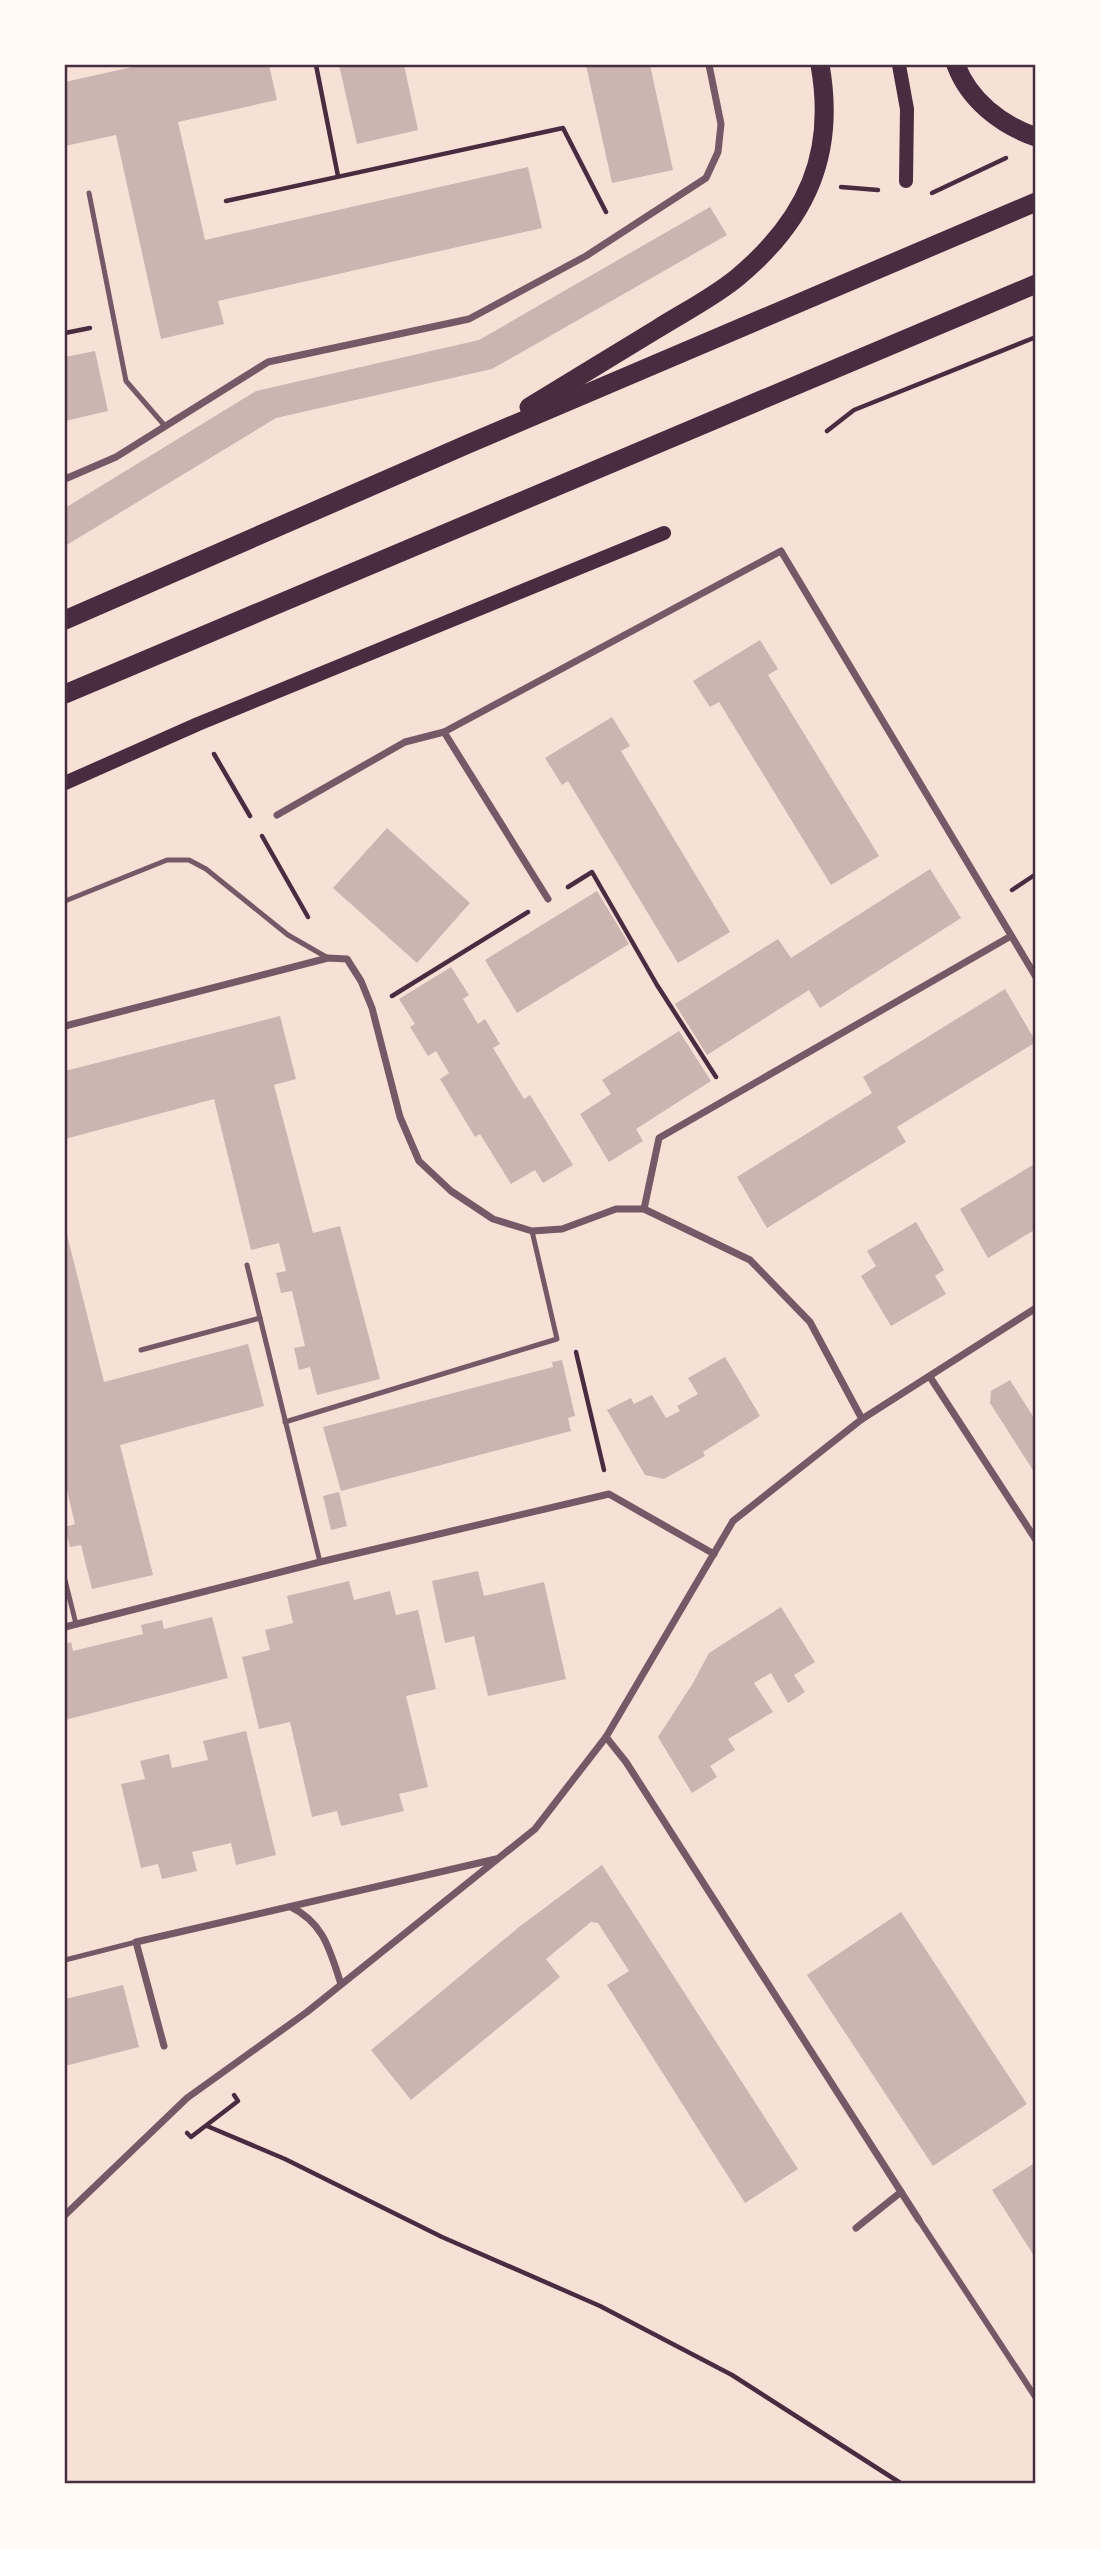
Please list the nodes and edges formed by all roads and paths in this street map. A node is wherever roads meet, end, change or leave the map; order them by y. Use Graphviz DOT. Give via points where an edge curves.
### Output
graph roads {
  1 [pos="316,65"];
  2 [pos="709,65"];
  3 [pos="820,65"];
  4 [pos="899,65"];
  5 [pos="956,65"];
  6 [pos="1036,137"];
  7 [pos="338,176"];
  8 [pos="906,181"];
  9 [pos="89,193"];
  10 [pos="226,201"];
  11 [pos="1036,202"];
  12 [pos="618,235"];
  13 [pos="1036,284"];
  14 [pos="1036,337"];
  15 [pos="166,426"];
  16 [pos="827,431"];
  17 [pos="468,444"];
  18 [pos="65,479"];
  19 [pos="664,533"];
  20 [pos="65,620"];
  21 [pos="65,694"];
  22 [pos="444,732"];
  23 [pos="214,754"];
  24 [pos="65,783"];
  25 [pos="277,815"];
  26 [pos="253,822"];
  27 [pos="260,833"];
  28 [pos="548,899"];
  29 [pos="65,901"];
  30 [pos="1011,936"];
  31 [pos="328,958"];
  32 [pos="1036,977"];
  33 [pos="372,1008"];
  34 [pos="65,1026"];
  35 [pos="729,1098"];
  36 [pos="644,1209"];
  37 [pos="533,1231"];
  38 [pos="247,1265"];
  39 [pos="1036,1308"];
  40 [pos="260,1318"];
  41 [pos="557,1339"];
  42 [pos="141,1350"];
  43 [pos="930,1377"];
  44 [pos="862,1419"];
  45 [pos="285,1422"];
  46 [pos="610,1494"];
  47 [pos="1036,1540"];
  48 [pos="714,1554"];
  49 [pos="320,1562"];
  50 [pos="65,1580"];
  51 [pos="76,1624"];
  52 [pos="65,1627"];
  53 [pos="606,1737"];
  54 [pos="500,1858"];
  55 [pos="290,1906"];
  56 [pos="136,1942"];
  57 [pos="65,1960"];
  58 [pos="341,1984"];
  59 [pos="164,2046"];
  60 [pos="208,2126"];
  61 [pos="901,2192"];
  62 [pos="65,2215"];
  63 [pos="919,2220"];
  64 [pos="856,2228"];
  65 [pos="1036,2398"];
  66 [pos="902,2484"];
  1 -- 7 [label="path"];
  2 -- 12 [label="street" via="721,124 718,152 706,178"];
  3 -- 17 [label="highway" via="824,123 813,184 785,231 717,291"];
  4 -- 8 [label="main road" via="907,109"];
  5 -- 6 [label="highway" via="962,81 985,108 1007,125"];
  7 -- 10 [label="path"];
  7 -- 12 [label="path" via="563,128"];
  9 -- 15 [label="lane" via="126,381"];
  11 -- 17 [label="highway"];
  12 -- 15 [label="street" via="468,319 268,362"];
  13 -- 21 [label="highway"];
  14 -- 16 [label="path" via="854,410"];
  15 -- 18 [label="street" via="116,457"];
  17 -- 20 [label="highway"];
  19 -- 24 [label="main road" via="211,718"];
  22 -- 25 [label="street" via="405,742"];
  22 -- 28 [label="street"];
  22 -- 30 [label="street" via="781,551"];
  23 -- 26 [label="path"];
  27 -- 31 [label="path"];
  28 -- 33 [label="path"];
  28 -- 35 [label="path" via="592,872"];
  29 -- 31 [label="lane" via="167,860 189,860 288,935"];
  30 -- 32 [label="street"];
  30 -- 35 [label="street"];
  31 -- 33 [label="street" via="347,959"];
  31 -- 34 [label="street"];
  33 -- 37 [label="street" via="400,1117 419,1161 451,1191 493,1219"];
  35 -- 36 [label="street" via="659,1138"];
  36 -- 37 [label="street" via="616,1209 562,1229"];
  36 -- 44 [label="street" via="750,1260 810,1322"];
  37 -- 41 [label="lane"];
  38 -- 40 [label="lane"];
  39 -- 43 [label="street"];
  40 -- 42 [label="lane"];
  40 -- 45 [label="lane"];
  41 -- 45 [label="lane"];
  41 -- 46 [label="path" via="575,1347"];
  43 -- 44 [label="street"];
  43 -- 47 [label="street"];
  44 -- 48 [label="street" via="733,1521"];
  45 -- 49 [label="lane"];
  46 -- 48 [label="street"];
  46 -- 49 [label="street"];
  48 -- 53 [label="street"];
  49 -- 51 [label="street"];
  50 -- 51 [label="lane"];
  51 -- 52 [label="street"];
  53 -- 54 [label="street" via="535,1829"];
  53 -- 61 [label="street"];
  54 -- 55 [label="street"];
  54 -- 58 [label="street"];
  55 -- 56 [label="street"];
  55 -- 58 [label="street" via="306,1914 319,1929"];
  56 -- 57 [label="lane"];
  56 -- 59 [label="street"];
  58 -- 62 [label="street" via="187,2098"];
  60 -- 66 [label="path" via="600,2306 732,2375"];
  61 -- 63 [label="street"];
  61 -- 64 [label="street"];
  63 -- 65 [label="street"];
}
